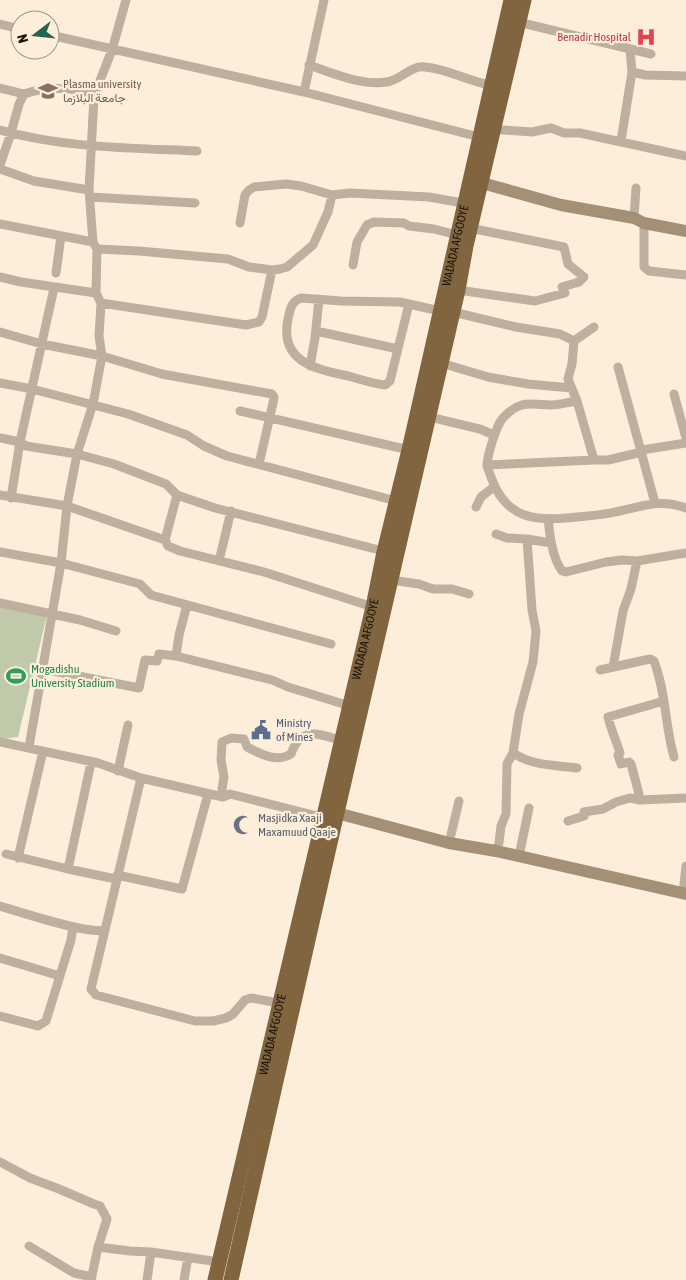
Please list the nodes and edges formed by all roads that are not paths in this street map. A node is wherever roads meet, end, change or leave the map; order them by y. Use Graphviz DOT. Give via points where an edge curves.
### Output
graph roads {
  1 [pos="126,0"];
  2 [pos="324,0"];
  3 [pos="511,0"];
  4 [pos="524,0"];
  5 [pos="518,22"];
  6 [pos="60,37"];
  7 [pos="630,49"];
  8 [pos="112,50"];
  9 [pos="651,54"];
  10 [pos="309,65"];
  11 [pos="632,72"];
  12 [pos="686,76"];
  13 [pos="491,85"];
  14 [pos="0,88"];
  15 [pos="304,92"];
  16 [pos="24,94"];
  17 [pos="94,96"];
  18 [pos="0,130"];
  19 [pos="11,133"];
  20 [pos="487,134"];
  21 [pos="621,141"];
  22 [pos="91,147"];
  23 [pos="197,151"];
  24 [pos="686,156"];
  25 [pos="0,165"];
  26 [pos="0,169"];
  27 [pos="482,183"];
  28 [pos="636,188"];
  29 [pos="89,194"];
  30 [pos="332,195"];
  31 [pos="195,203"];
  32 [pos="471,205"];
  33 [pos="639,220"];
  34 [pos="240,223"];
  35 [pos="0,224"];
  36 [pos="686,231"];
  37 [pos="464,232"];
  38 [pos="61,236"];
  39 [pos="95,245"];
  40 [pos="352,265"];
  41 [pos="272,270"];
  42 [pos="56,273"];
  43 [pos="686,275"];
  44 [pos="0,277"];
  45 [pos="54,288"];
  46 [pos="458,290"];
  47 [pos="96,293"];
  48 [pos="319,299"];
  49 [pos="101,302"];
  50 [pos="409,304"];
  51 [pos="447,312"];
  52 [pos="594,327"];
  53 [pos="316,331"];
  54 [pos="0,332"];
  55 [pos="574,341"];
  56 [pos="42,344"];
  57 [pos="398,349"];
  58 [pos="102,356"];
  59 [pos="441,363"];
  60 [pos="310,366"];
  61 [pos="618,367"];
  62 [pos="0,383"];
  63 [pos="571,388"];
  64 [pos="32,389"];
  65 [pos="674,394"];
  66 [pos="576,401"];
  67 [pos="93,404"];
  68 [pos="240,411"];
  69 [pos="270,416"];
  70 [pos="422,416"];
  71 [pos="494,436"];
  72 [pos="0,438"];
  73 [pos="686,438"];
  74 [pos="20,442"];
  75 [pos="686,443"];
  76 [pos="409,450"];
  77 [pos="642,451"];
  78 [pos="77,454"];
  79 [pos="594,460"];
  80 [pos="259,464"];
  81 [pos="487,465"];
  82 [pos="495,486"];
  83 [pos="0,495"];
  84 [pos="177,495"];
  85 [pos="12,498"];
  86 [pos="396,501"];
  87 [pos="655,503"];
  88 [pos="66,506"];
  89 [pos="476,507"];
  90 [pos="686,508"];
  91 [pos="231,511"];
  92 [pos="548,519"];
  93 [pos="496,534"];
  94 [pos="527,539"];
  95 [pos="165,540"];
  96 [pos="551,543"];
  97 [pos="0,552"];
  98 [pos="390,553"];
  99 [pos="686,553"];
  100 [pos="219,561"];
  101 [pos="637,561"];
  102 [pos="61,563"];
  103 [pos="390,580"];
  104 [pos="469,594"];
  105 [pos="0,603"];
  106 [pos="187,605"];
  107 [pos="379,606"];
  108 [pos="52,614"];
  109 [pos="116,631"];
  110 [pos="331,644"];
  111 [pos="176,656"];
  112 [pos="614,667"];
  113 [pos="43,669"];
  114 [pos="600,670"];
  115 [pos="664,701"];
  116 [pos="350,706"];
  117 [pos="128,725"];
  118 [pos="342,741"];
  119 [pos="0,742"];
  120 [pos="28,748"];
  121 [pos="43,752"];
  122 [pos="514,753"];
  123 [pos="674,757"];
  124 [pos="91,763"];
  125 [pos="577,768"];
  126 [pos="118,771"];
  127 [pos="141,778"];
  128 [pos="208,794"];
  129 [pos="223,797"];
  130 [pos="686,798"];
  131 [pos="635,799"];
  132 [pos="459,800"];
  133 [pos="529,808"];
  134 [pos="330,816"];
  135 [pos="568,821"];
  136 [pos="449,842"];
  137 [pos="496,851"];
  138 [pos="6,854"];
  139 [pos="519,856"];
  140 [pos="18,858"];
  141 [pos="686,866"];
  142 [pos="68,870"];
  143 [pos="117,877"];
  144 [pos="685,894"];
  145 [pos="0,906"];
  146 [pos="73,927"];
  147 [pos="105,930"];
  148 [pos="0,958"];
  149 [pos="60,976"];
  150 [pos="279,1004"];
  151 [pos="0,1016"];
  152 [pos="0,1162"];
  153 [pos="29,1246"];
  154 [pos="98,1247"];
  155 [pos="151,1252"];
  156 [pos="188,1257"];
  157 [pos="219,1262"];
  158 [pos="92,1279"];
  159 [pos="146,1280"];
  160 [pos="184,1280"];
  161 [pos="215,1280"];
  162 [pos="231,1280"];
  1 -- 8 [label="street"];
  2 -- 10 [label="street"];
  3 -- 13 [label="highway, WADADA AFGOOYE"];
  4 -- 5 [label="highway, WADADA AFGOOYE"];
  5 -- 7 [label="street"];
  5 -- 20 [label="highway, WADADA AFGOOYE"];
  6 -- 8 [label="street"];
  7 -- 9 [label="street"];
  7 -- 11 [label="street"];
  8 -- 15 [label="street"];
  8 -- 17 [label="street"];
  10 -- 13 [label="street" via="373,82 392,81 417,68 426,67"];
  10 -- 15 [label="street"];
  11 -- 12 [label="street"];
  11 -- 21 [label="street"];
  13 -- 20 [label="highway, WADADA AFGOOYE"];
  14 -- 16 [label="street"];
  15 -- 20 [label="street"];
  16 -- 17 [label="street" via="68,88"];
  16 -- 19 [label="street" via="18,104"];
  17 -- 22 [label="street"];
  18 -- 19 [label="street"];
  19 -- 22 [label="street"];
  19 -- 25 [label="street"];
  20 -- 21 [label="street" via="551,128 564,133"];
  20 -- 27 [label="highway, WADADA AFGOOYE"];
  20 -- 32 [label="highway, WADADA AFGOOYE"];
  21 -- 24 [label="street"];
  22 -- 23 [label="street"];
  22 -- 29 [label="street"];
  26 -- 29 [label="street"];
  27 -- 32 [label="highway, WADADA AFGOOYE"];
  27 -- 33 [label="street" via="561,205"];
  28 -- 33 [label="street"];
  29 -- 31 [label="street"];
  29 -- 39 [label="street"];
  30 -- 32 [label="street" via="429,197"];
  30 -- 34 [label="street" via="286,184 254,187 245,195"];
  30 -- 41 [label="street" via="314,245 287,267"];
  32 -- 37 [label="highway, WADADA AFGOOYE"];
  33 -- 36 [label="street"];
  33 -- 43 [label="street" via="646,270"];
  35 -- 38 [label="street"];
  37 -- 40 [label="street" via="374,222 367,225 357,242"];
  37 -- 46 [label="highway, WADADA AFGOOYE"];
  37 -- 46 [label="street" via="564,247 568,264 584,277 562,287 565,294 535,302"];
  37 -- 51 [label="highway, WADADA AFGOOYE"];
  38 -- 39 [label="street"];
  38 -- 42 [label="street"];
  39 -- 41 [label="street" via="228,259 249,267"];
  39 -- 47 [label="street"];
  41 -- 49 [label="street" via="262,316 253,325"];
  44 -- 45 [label="street"];
  45 -- 47 [label="street"];
  45 -- 56 [label="street"];
  46 -- 51 [label="highway, WADADA AFGOOYE"];
  47 -- 49 [label="street"];
  48 -- 50 [label="street"];
  48 -- 53 [label="street"];
  48 -- 60 [label="street" via="296,300 291,306 286,330 288,343 296,355"];
  49 -- 58 [label="street" via="99,336"];
  50 -- 51 [label="street"];
  50 -- 57 [label="street"];
  51 -- 55 [label="street" via="560,334"];
  51 -- 59 [label="highway, WADADA AFGOOYE"];
  51 -- 70 [label="highway, WADADA AFGOOYE"];
  52 -- 55 [label="street"];
  53 -- 57 [label="street"];
  53 -- 60 [label="street"];
  54 -- 56 [label="street"];
  55 -- 63 [label="street" via="568,379"];
  56 -- 58 [label="street"];
  56 -- 64 [label="street"];
  57 -- 60 [label="street" via="390,381 386,385"];
  58 -- 67 [label="street"];
  58 -- 69 [label="street" via="162,374 272,394"];
  59 -- 63 [label="street" via="488,377"];
  59 -- 70 [label="highway, WADADA AFGOOYE"];
  61 -- 77 [label="street"];
  62 -- 64 [label="street"];
  63 -- 66 [label="street"];
  64 -- 67 [label="street"];
  64 -- 74 [label="street"];
  65 -- 73 [label="street"];
  66 -- 71 [label="street" via="552,405 528,402 514,408 502,419"];
  66 -- 79 [label="street"];
  67 -- 78 [label="street"];
  67 -- 80 [label="street" via="187,436 214,451"];
  68 -- 69 [label="street"];
  69 -- 76 [label="street"];
  69 -- 80 [label="street"];
  70 -- 71 [label="street" via="480,429"];
  70 -- 76 [label="highway, WADADA AFGOOYE"];
  70 -- 98 [label="highway, WADADA AFGOOYE"];
  71 -- 81 [label="street"];
  72 -- 74 [label="street"];
  74 -- 78 [label="street" via="26,446"];
  74 -- 85 [label="street"];
  75 -- 77 [label="street"];
  76 -- 86 [label="highway, WADADA AFGOOYE"];
  77 -- 79 [label="street" via="608,460"];
  77 -- 87 [label="street"];
  78 -- 84 [label="street" via="166,484"];
  78 -- 88 [label="street"];
  79 -- 81 [label="street"];
  80 -- 86 [label="street"];
  81 -- 82 [label="street"];
  82 -- 89 [label="street" via="481,497"];
  82 -- 92 [label="street" via="512,509 527,517"];
  83 -- 85 [label="street"];
  84 -- 91 [label="street"];
  84 -- 95 [label="street"];
  85 -- 88 [label="street"];
  86 -- 98 [label="highway, WADADA AFGOOYE"];
  87 -- 90 [label="street" via="673,503"];
  87 -- 92 [label="street" via="614,512"];
  88 -- 95 [label="street"];
  88 -- 102 [label="street"];
  91 -- 98 [label="street"];
  91 -- 100 [label="street"];
  92 -- 96 [label="street"];
  93 -- 94 [label="street"];
  94 -- 96 [label="street"];
  94 -- 122 [label="street" via="536,631 533,662 519,714"];
  95 -- 100 [label="street" via="168,546 180,551"];
  96 -- 101 [label="street" via="559,566 566,572 606,562"];
  97 -- 102 [label="street"];
  98 -- 103 [label="highway, WADADA AFGOOYE"];
  98 -- 107 [label="highway, WADADA AFGOOYE"];
  99 -- 101 [label="street"];
  100 -- 107 [label="street"];
  101 -- 112 [label="street" via="623,611"];
  102 -- 106 [label="street" via="140,584 151,595"];
  102 -- 108 [label="street"];
  103 -- 104 [label="street"];
  103 -- 107 [label="highway, WADADA AFGOOYE"];
  105 -- 108 [label="street"];
  106 -- 110 [label="street"];
  106 -- 111 [label="street"];
  107 -- 116 [label="highway, WADADA AFGOOYE"];
  107 -- 134 [label="highway, WADADA AFGOOYE"];
  108 -- 109 [label="street"];
  108 -- 113 [label="street"];
  111 -- 113 [label="street" via="159,654 156,661 145,660 139,688"];
  111 -- 116 [label="street" via="272,680"];
  112 -- 114 [label="street"];
  112 -- 115 [label="street" via="650,659 654,661"];
  113 -- 120 [label="street"];
  115 -- 123 [label="street"];
  115 -- 131 [label="street" via="608,717 621,764 631,764 639,794"];
  116 -- 118 [label="highway, WADADA AFGOOYE"];
  117 -- 126 [label="street"];
  118 -- 129 [label="street" via="308,734 300,737 291,754 284,758 268,757 247,747 244,739 231,738 222,742"];
  118 -- 134 [label="highway, WADADA AFGOOYE"];
  119 -- 120 [label="street"];
  120 -- 121 [label="street"];
  121 -- 124 [label="street"];
  121 -- 140 [label="street"];
  122 -- 125 [label="street" via="544,766"];
  122 -- 137 [label="street" via="507,764 506,814"];
  124 -- 126 [label="street"];
  124 -- 142 [label="street"];
  126 -- 127 [label="street"];
  127 -- 128 [label="street"];
  127 -- 143 [label="street"];
  128 -- 129 [label="street"];
  128 -- 143 [label="street" via="182,889"];
  129 -- 134 [label="street" via="230,794 317,816"];
  130 -- 131 [label="street"];
  131 -- 135 [label="street" via="584,812 584,816"];
  132 -- 136 [label="street"];
  133 -- 139 [label="street"];
  134 -- 136 [label="street"];
  134 -- 150 [label="highway, WADADA AFGOOYE"];
  134 -- 162 [label="highway, WADADA AFGOOYE"];
  136 -- 137 [label="street"];
  137 -- 139 [label="street"];
  138 -- 140 [label="street"];
  139 -- 144 [label="street"];
  140 -- 142 [label="street"];
  141 -- 144 [label="street"];
  142 -- 143 [label="street"];
  143 -- 147 [label="street"];
  145 -- 146 [label="street"];
  146 -- 147 [label="street" via="99,932"];
  146 -- 149 [label="street"];
  147 -- 150 [label="street" via="91,989 96,995 195,1021 226,1018 251,998"];
  148 -- 149 [label="street"];
  149 -- 151 [label="street" via="43,1024 38,1026"];
  150 -- 157 [label="highway, WADADA AFGOOYE"];
  152 -- 154 [label="street" via="30,1178 100,1206 107,1219"];
  153 -- 158 [label="street" via="74,1273"];
  154 -- 155 [label="street"];
  154 -- 158 [label="street"];
  155 -- 156 [label="street"];
  155 -- 159 [label="street"];
  156 -- 157 [label="street"];
  156 -- 160 [label="street"];
  157 -- 161 [label="highway, WADADA AFGOOYE"];
}
